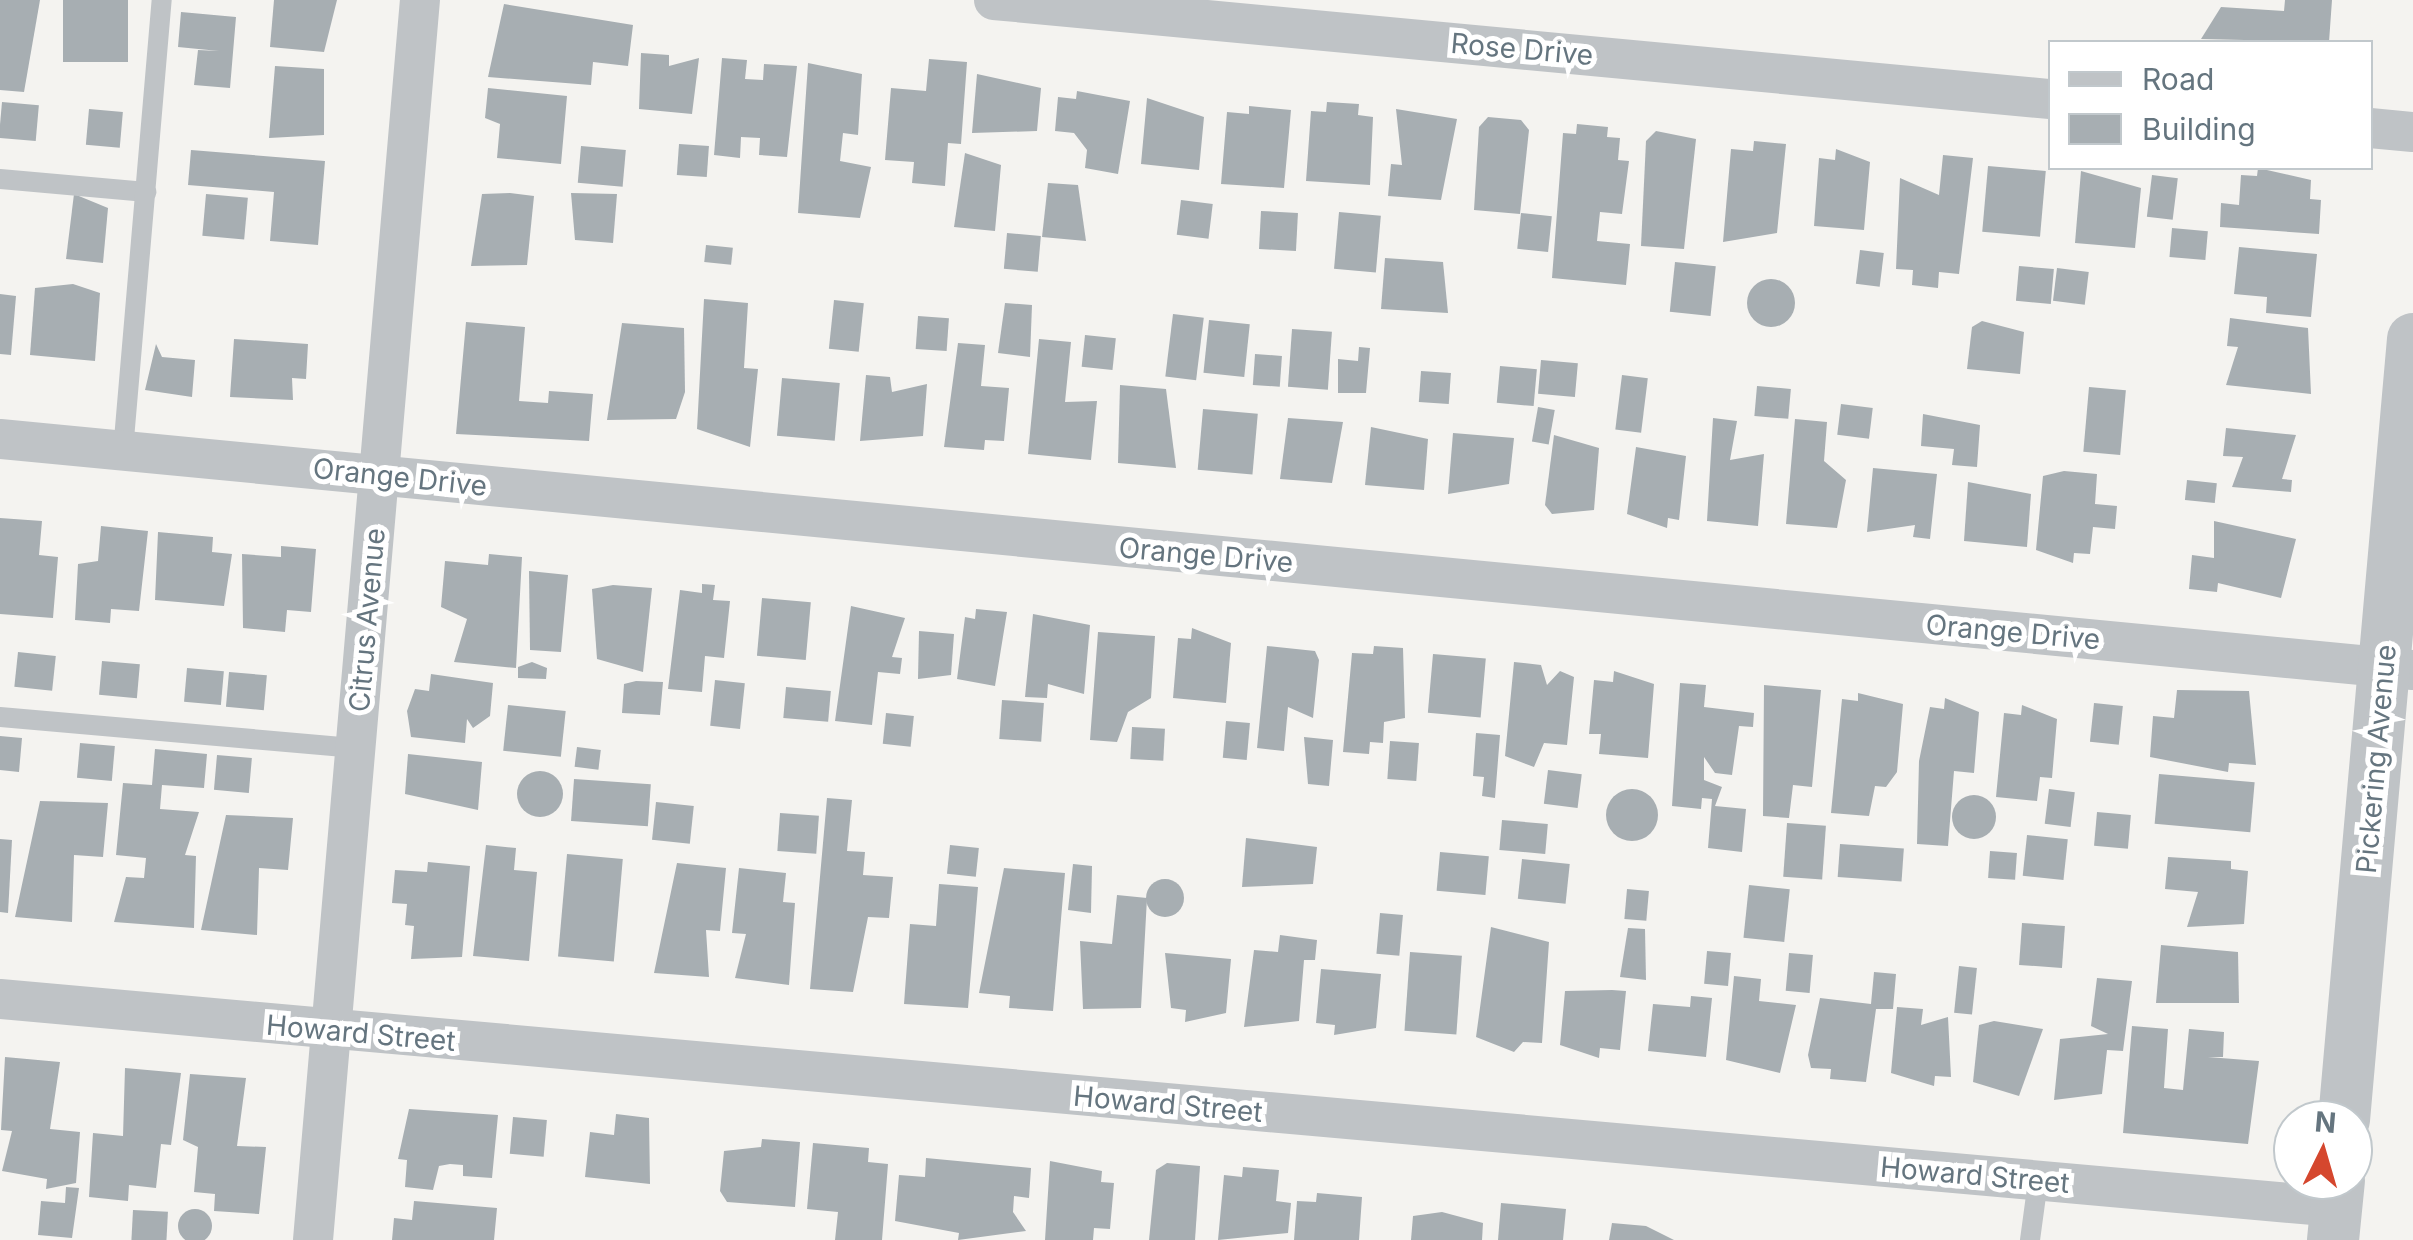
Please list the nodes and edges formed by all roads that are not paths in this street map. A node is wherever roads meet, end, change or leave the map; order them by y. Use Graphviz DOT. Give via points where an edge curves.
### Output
graph roads {
  1 [pos="162,0"];
  2 [pos="420,0"];
  3 [pos="994,0"];
  4 [pos="2048,98"];
  5 [pos="2373,128"];
  6 [pos="2413,132"];
  7 [pos="0,179"];
  8 [pos="146,192"];
  9 [pos="2413,339"];
  10 [pos="0,438"];
  11 [pos="123,451"];
  12 [pos="379,476"];
  13 [pos="2398,668"];
  14 [pos="0,716"];
  15 [pos="356,748"];
  16 [pos="0,1000"];
  17 [pos="331,1030"];
  18 [pos="2346,1100"];
  19 [pos="2038,1181"];
  20 [pos="2336,1209"];
  21 [pos="313,1240"];
  22 [pos="2030,1240"];
  1 -- 8 [label="lane"];
  2 -- 12 [label="street, Citrus Avenue"];
  3 -- 4 [label="street, Rose Drive"];
  5 -- 6 [label="street"];
  7 -- 8 [label="lane"];
  8 -- 11 [label="lane"];
  9 -- 13 [label="street, Pickering Avenue"];
  10 -- 11 [label="street, Orange Drive"];
  11 -- 12 [label="street, Orange Drive"];
  12 -- 13 [label="street, Orange Drive"];
  12 -- 15 [label="street, Citrus Avenue"];
  13 -- 18 [label="street, Pickering Avenue"];
  14 -- 15 [label="lane"];
  15 -- 17 [label="street, Citrus Avenue"];
  16 -- 17 [label="street, Howard Street"];
  17 -- 19 [label="street, Howard Street"];
  17 -- 21 [label="street, Citrus Avenue"];
  19 -- 20 [label="street, Howard Street"];
  19 -- 22 [label="lane"];
}
